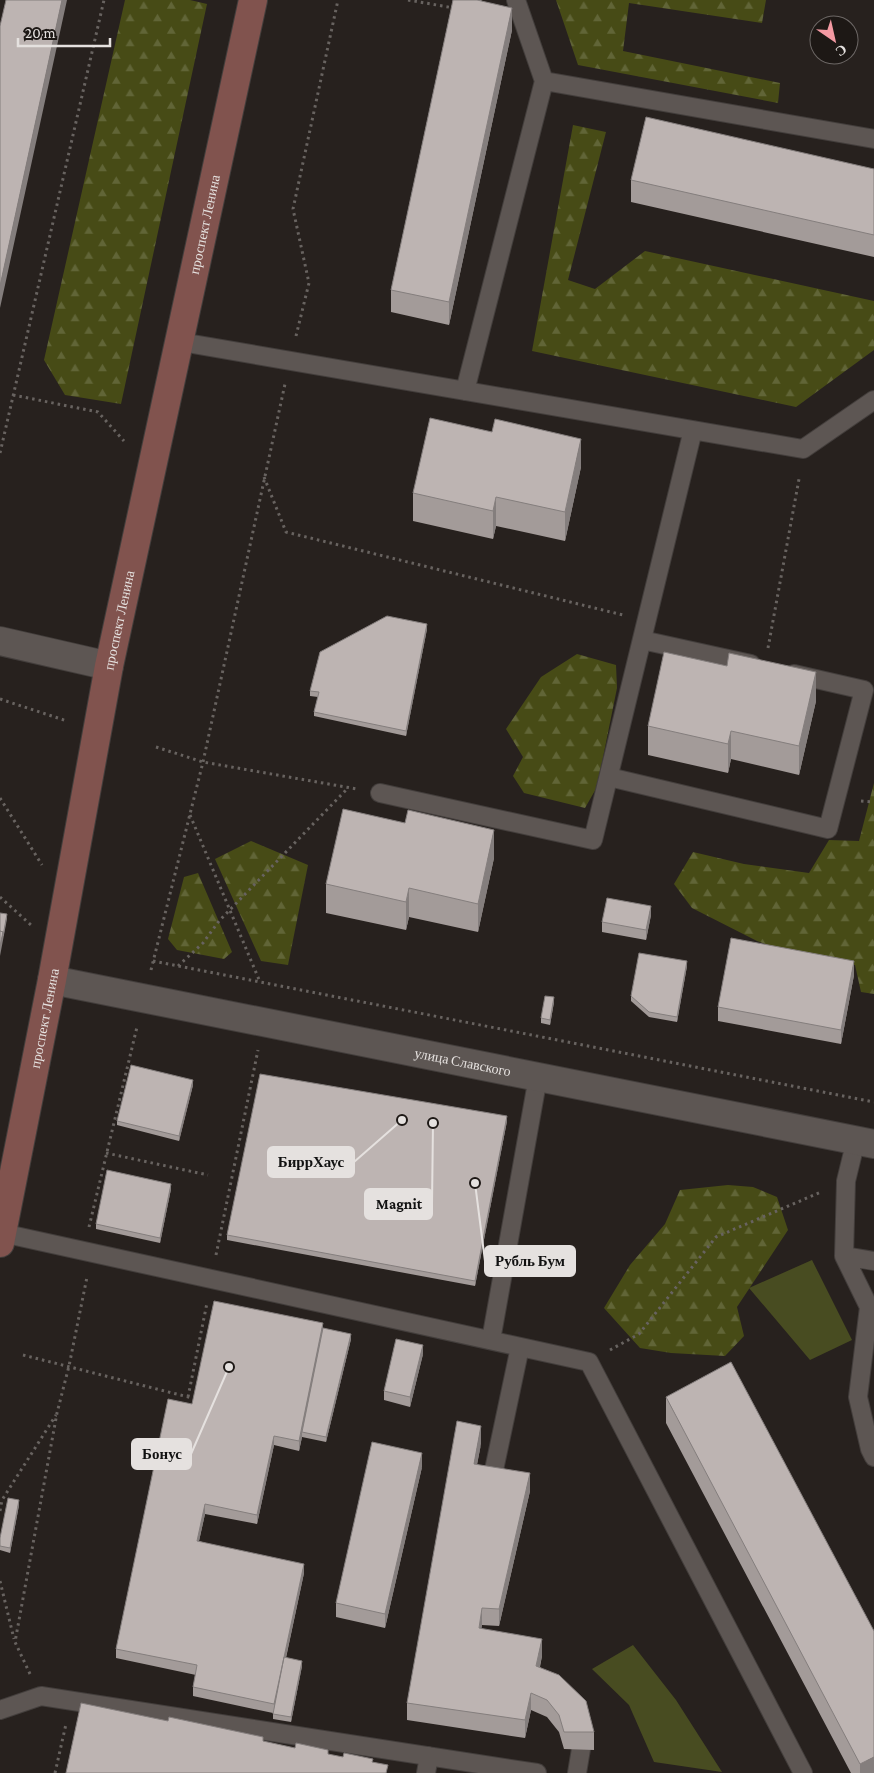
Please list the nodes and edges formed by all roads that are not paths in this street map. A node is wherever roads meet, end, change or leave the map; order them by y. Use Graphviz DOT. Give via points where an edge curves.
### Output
graph roads {
  1 [pos="253,0"];
  2 [pos="516,0"];
  3 [pos="544,81"];
  4 [pos="874,139"];
  5 [pos="181,342"];
  6 [pos="465,391"];
  7 [pos="874,400"];
  8 [pos="693,430"];
  9 [pos="642,640"];
  10 [pos="0,641"];
  11 [pos="109,666"];
  12 [pos="609,778"];
  13 [pos="380,793"];
  14 [pos="52,980"];
  15 [pos="538,1077"];
  16 [pos="865,1142"];
  17 [pos="4,1199"];
  18 [pos="1,1238"];
  19 [pos="844,1256"];
  20 [pos="874,1261"];
  21 [pos="872,1312"];
  22 [pos="491,1340"];
  23 [pos="520,1347"];
  24 [pos="874,1457"];
  25 [pos="491,1484"];
  26 [pos="0,1710"];
  27 [pos="580,1749"];
  28 [pos="427,1765"];
  29 [pos="537,1773"];
  30 [pos="577,1773"];
  31 [pos="803,1773"];
  1 -- 5 [label="main road, проспект Ленина"];
  2 -- 3 [label="lane"];
  3 -- 4 [label="lane"];
  3 -- 6 [label="lane"];
  5 -- 6 [label="lane"];
  5 -- 11 [label="main road, проспект Ленина"];
  6 -- 8 [label="lane"];
  7 -- 8 [label="lane" via="803,449"];
  8 -- 9 [label="lane"];
  9 -- 12 [label="lane"];
  9 -- 12 [label="lane" via="864,690 828,829"];
  10 -- 11 [label="street"];
  11 -- 14 [label="main road, проспект Ленина"];
  12 -- 13 [label="lane" via="593,840"];
  14 -- 15 [label="street, улица Славского"];
  14 -- 17 [label="main road, проспект Ленина"];
  15 -- 16 [label="street, улица Славского"];
  15 -- 22 [label="lane"];
  16 -- 19 [label="lane" via="846,1181"];
  17 -- 18 [label="main road, проспект Ленина"];
  18 -- 22 [label="lane" via="87,1253"];
  19 -- 20 [label="lane"];
  19 -- 21 [label="lane"];
  21 -- 24 [label="lane" via="858,1397"];
  22 -- 23 [label="lane"];
  23 -- 25 [label="lane"];
  23 -- 31 [label="lane" via="589,1362"];
  26 -- 28 [label="lane" via="41,1696"];
  27 -- 30 [label="lane"];
  28 -- 29 [label="lane"];
}
